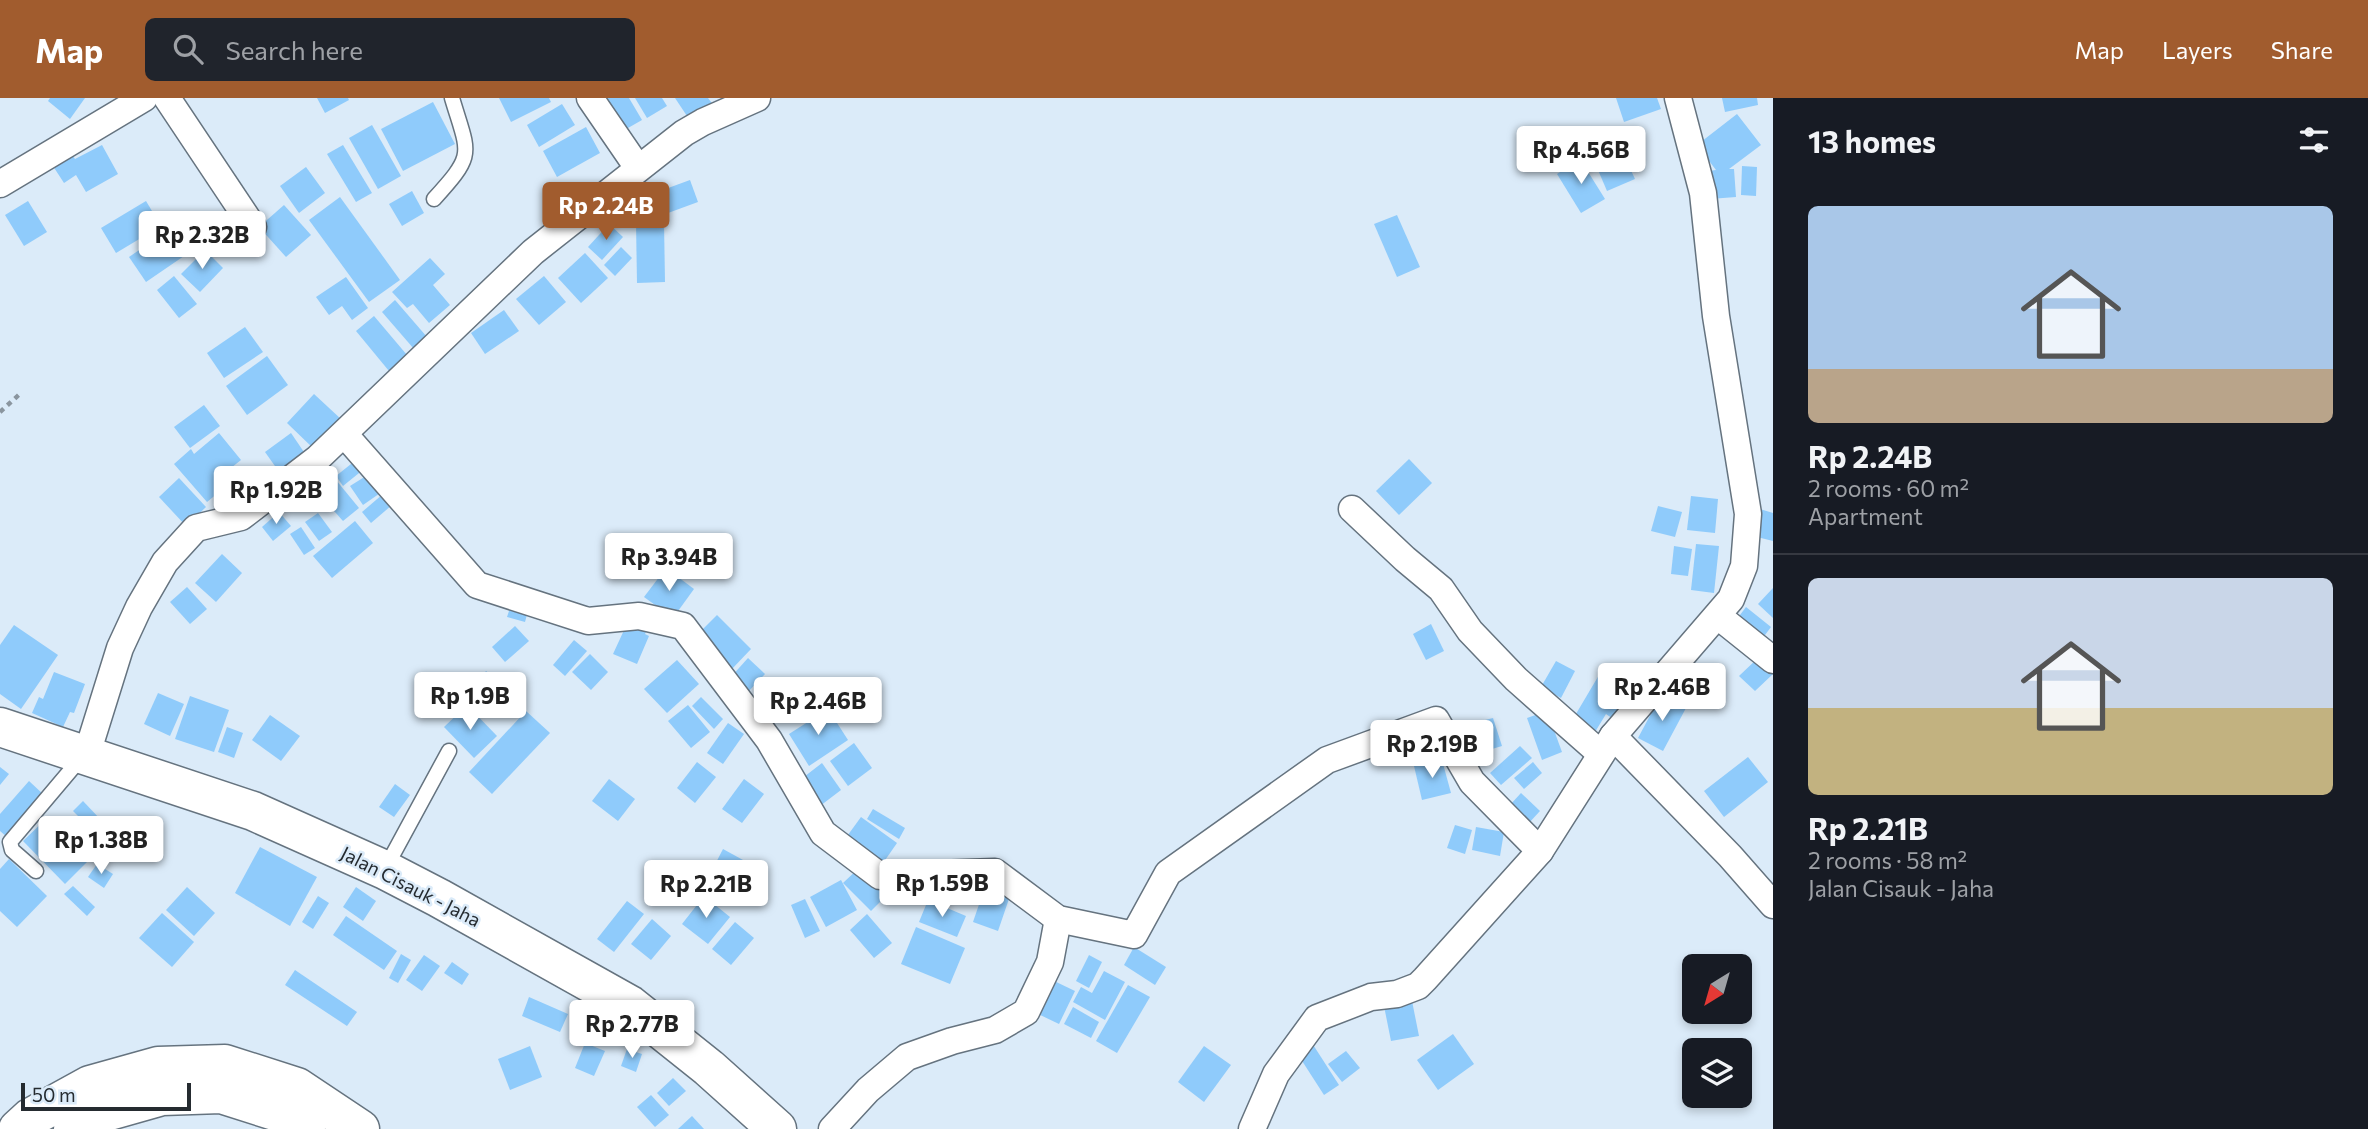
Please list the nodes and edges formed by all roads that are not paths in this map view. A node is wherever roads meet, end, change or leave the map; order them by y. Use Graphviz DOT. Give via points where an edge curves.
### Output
graph roads {
  1 [pos="144,98"];
  2 [pos="167,98"];
  3 [pos="452,98"];
  4 [pos="590,98"];
  5 [pos="757,98"];
  6 [pos="1678,98"];
  7 [pos="638,168"];
  8 [pos="0,184"];
  9 [pos="434,199"];
  10 [pos="253,227"];
  11 [pos="345,435"];
  12 [pos="1352,509"];
  13 [pos="1718,616"];
  14 [pos="1773,660"];
  15 [pos="0,727"];
  16 [pos="1607,745"];
  17 [pos="449,751"];
  18 [pos="84,757"];
  19 [pos="1540,850"];
  20 [pos="385,870"];
  21 [pos="36,871"];
  22 [pos="1773,905"];
  23 [pos="1058,919"];
  24 [pos="18,1129"];
  25 [pos="73,1129"];
  26 [pos="306,1129"];
  27 [pos="360,1129"];
  28 [pos="777,1129"];
  29 [pos="832,1129"];
  30 [pos="1252,1129"];
  1 -- 8 [label="street"];
  2 -- 10 [label="street"];
  3 -- 9 [label="lane" via="467,149 464,165"];
  4 -- 7 [label="street"];
  5 -- 7 [label="street" via="684,133"];
  6 -- 13 [label="street" via="1703,194 1716,316 1748,514 1744,566 1731,599"];
  7 -- 11 [label="street" via="534,252"];
  11 -- 18 [label="street" via="241,517 196,528 165,562 120,648"];
  11 -- 23 [label="street" via="477,585 588,621 639,616 683,626 769,740 823,833 880,876 995,873"];
  12 -- 16 [label="street" via="1441,589 1470,631 1516,678"];
  13 -- 14 [label="street"];
  13 -- 16 [label="street"];
  15 -- 18 [label="main road, Jalan Cisauk - Jaha"];
  16 -- 19 [label="street"];
  16 -- 22 [label="street" via="1730,856"];
  17 -- 20 [label="lane"];
  18 -- 20 [label="main road, Jalan Cisauk - Jaha" via="253,811"];
  18 -- 21 [label="lane" via="10,842 12,850"];
  19 -- 23 [label="street" via="1472,782 1436,720 1315,768 1168,873 1134,935"];
  19 -- 30 [label="street" via="1418,986 1397,995 1371,997 1317,1018 1276,1074"];
  20 -- 28 [label="main road, Jalan Cisauk - Jaha" via="630,1006"];
  23 -- 29 [label="street" via="1050,962 1026,1012 995,1030 907,1057"];
  24 -- 27 [label="main road" via="90,1085 158,1066 225,1064 297,1087"];
  25 -- 26 [label="main road" via="102,1113 162,1096 221,1094 284,1114"];
}
